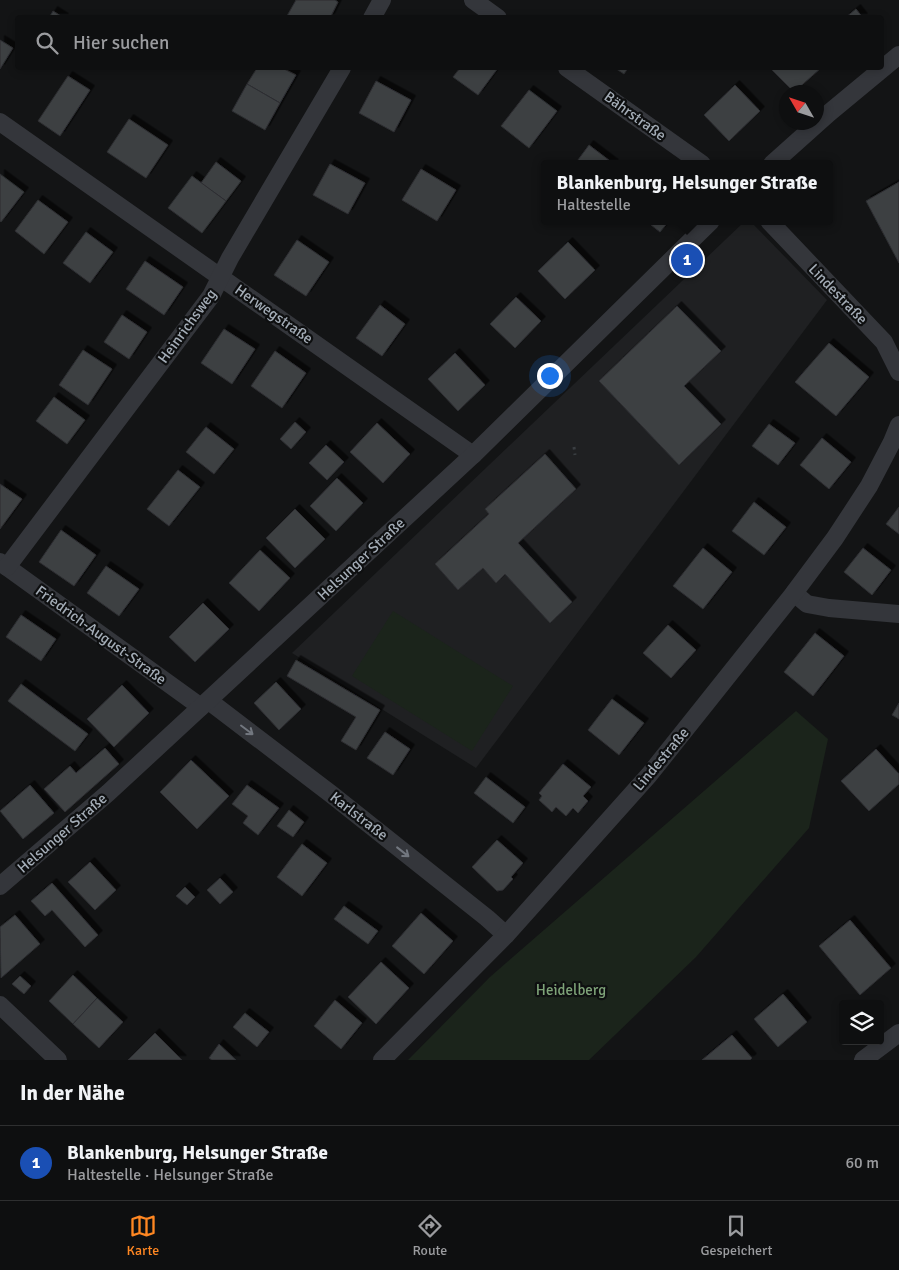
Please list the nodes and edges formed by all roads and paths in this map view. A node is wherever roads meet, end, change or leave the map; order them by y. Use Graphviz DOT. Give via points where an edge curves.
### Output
graph roads {
  1 [pos="382,0"];
  2 [pos="473,0"];
  3 [pos="374,15"];
  4 [pos="494,15"];
  5 [pos="899,55"];
  6 [pos="884,67"];
  7 [pos="341,70"];
  8 [pos="570,70"];
  9 [pos="881,70"];
  10 [pos="0,122"];
  11 [pos="696,160"];
  12 [pos="776,160"];
  13 [pos="707,225"];
  14 [pos="773,225"];
  15 [pos="221,277"];
  16 [pos="899,372"];
  17 [pos="899,425"];
  18 [pos="574,447"];
  19 [pos="473,455"];
  20 [pos="575,455"];
  21 [pos="3,565"];
  22 [pos="794,593"];
  23 [pos="899,614"];
  24 [pos="205,704"];
  25 [pos="0,886"];
  26 [pos="506,936"];
  27 [pos="0,1005"];
  28 [pos="899,1033"];
  29 [pos="58,1060"];
  30 [pos="382,1060"];
  31 [pos="863,1060"];
  1 -- 3 [label="street"];
  2 -- 4 [label="street"];
  5 -- 6 [label="street"];
  7 -- 15 [label="street, Heinrichsweg"];
  8 -- 11 [label="street, Bährstraße"];
  9 -- 12 [label="street"];
  10 -- 15 [label="street, Herwegstraße"];
  13 -- 19 [label="street, Helsunger Straße"];
  14 -- 16 [label="street, Lindestraße" via="884,342"];
  15 -- 19 [label="street, Herwegstraße"];
  15 -- 21 [label="street, Heinrichsweg" via="211,296"];
  17 -- 22 [label="street, Lindestraße" via="869,486"];
  18 -- 20 [label="path"];
  19 -- 24 [label="street, Helsunger Straße"];
  21 -- 24 [label="street, Friedrich-August-Straße"];
  22 -- 23 [label="street" via="807,604"];
  22 -- 26 [label="street, Lindestraße" via="649,775"];
  24 -- 25 [label="street, Helsunger Straße"];
  24 -- 26 [label="street, Karlstraße, one-way" via="339,800"];
  26 -- 30 [label="street, Lindestraße"];
  27 -- 29 [label="street"];
  28 -- 31 [label="street"];
}
